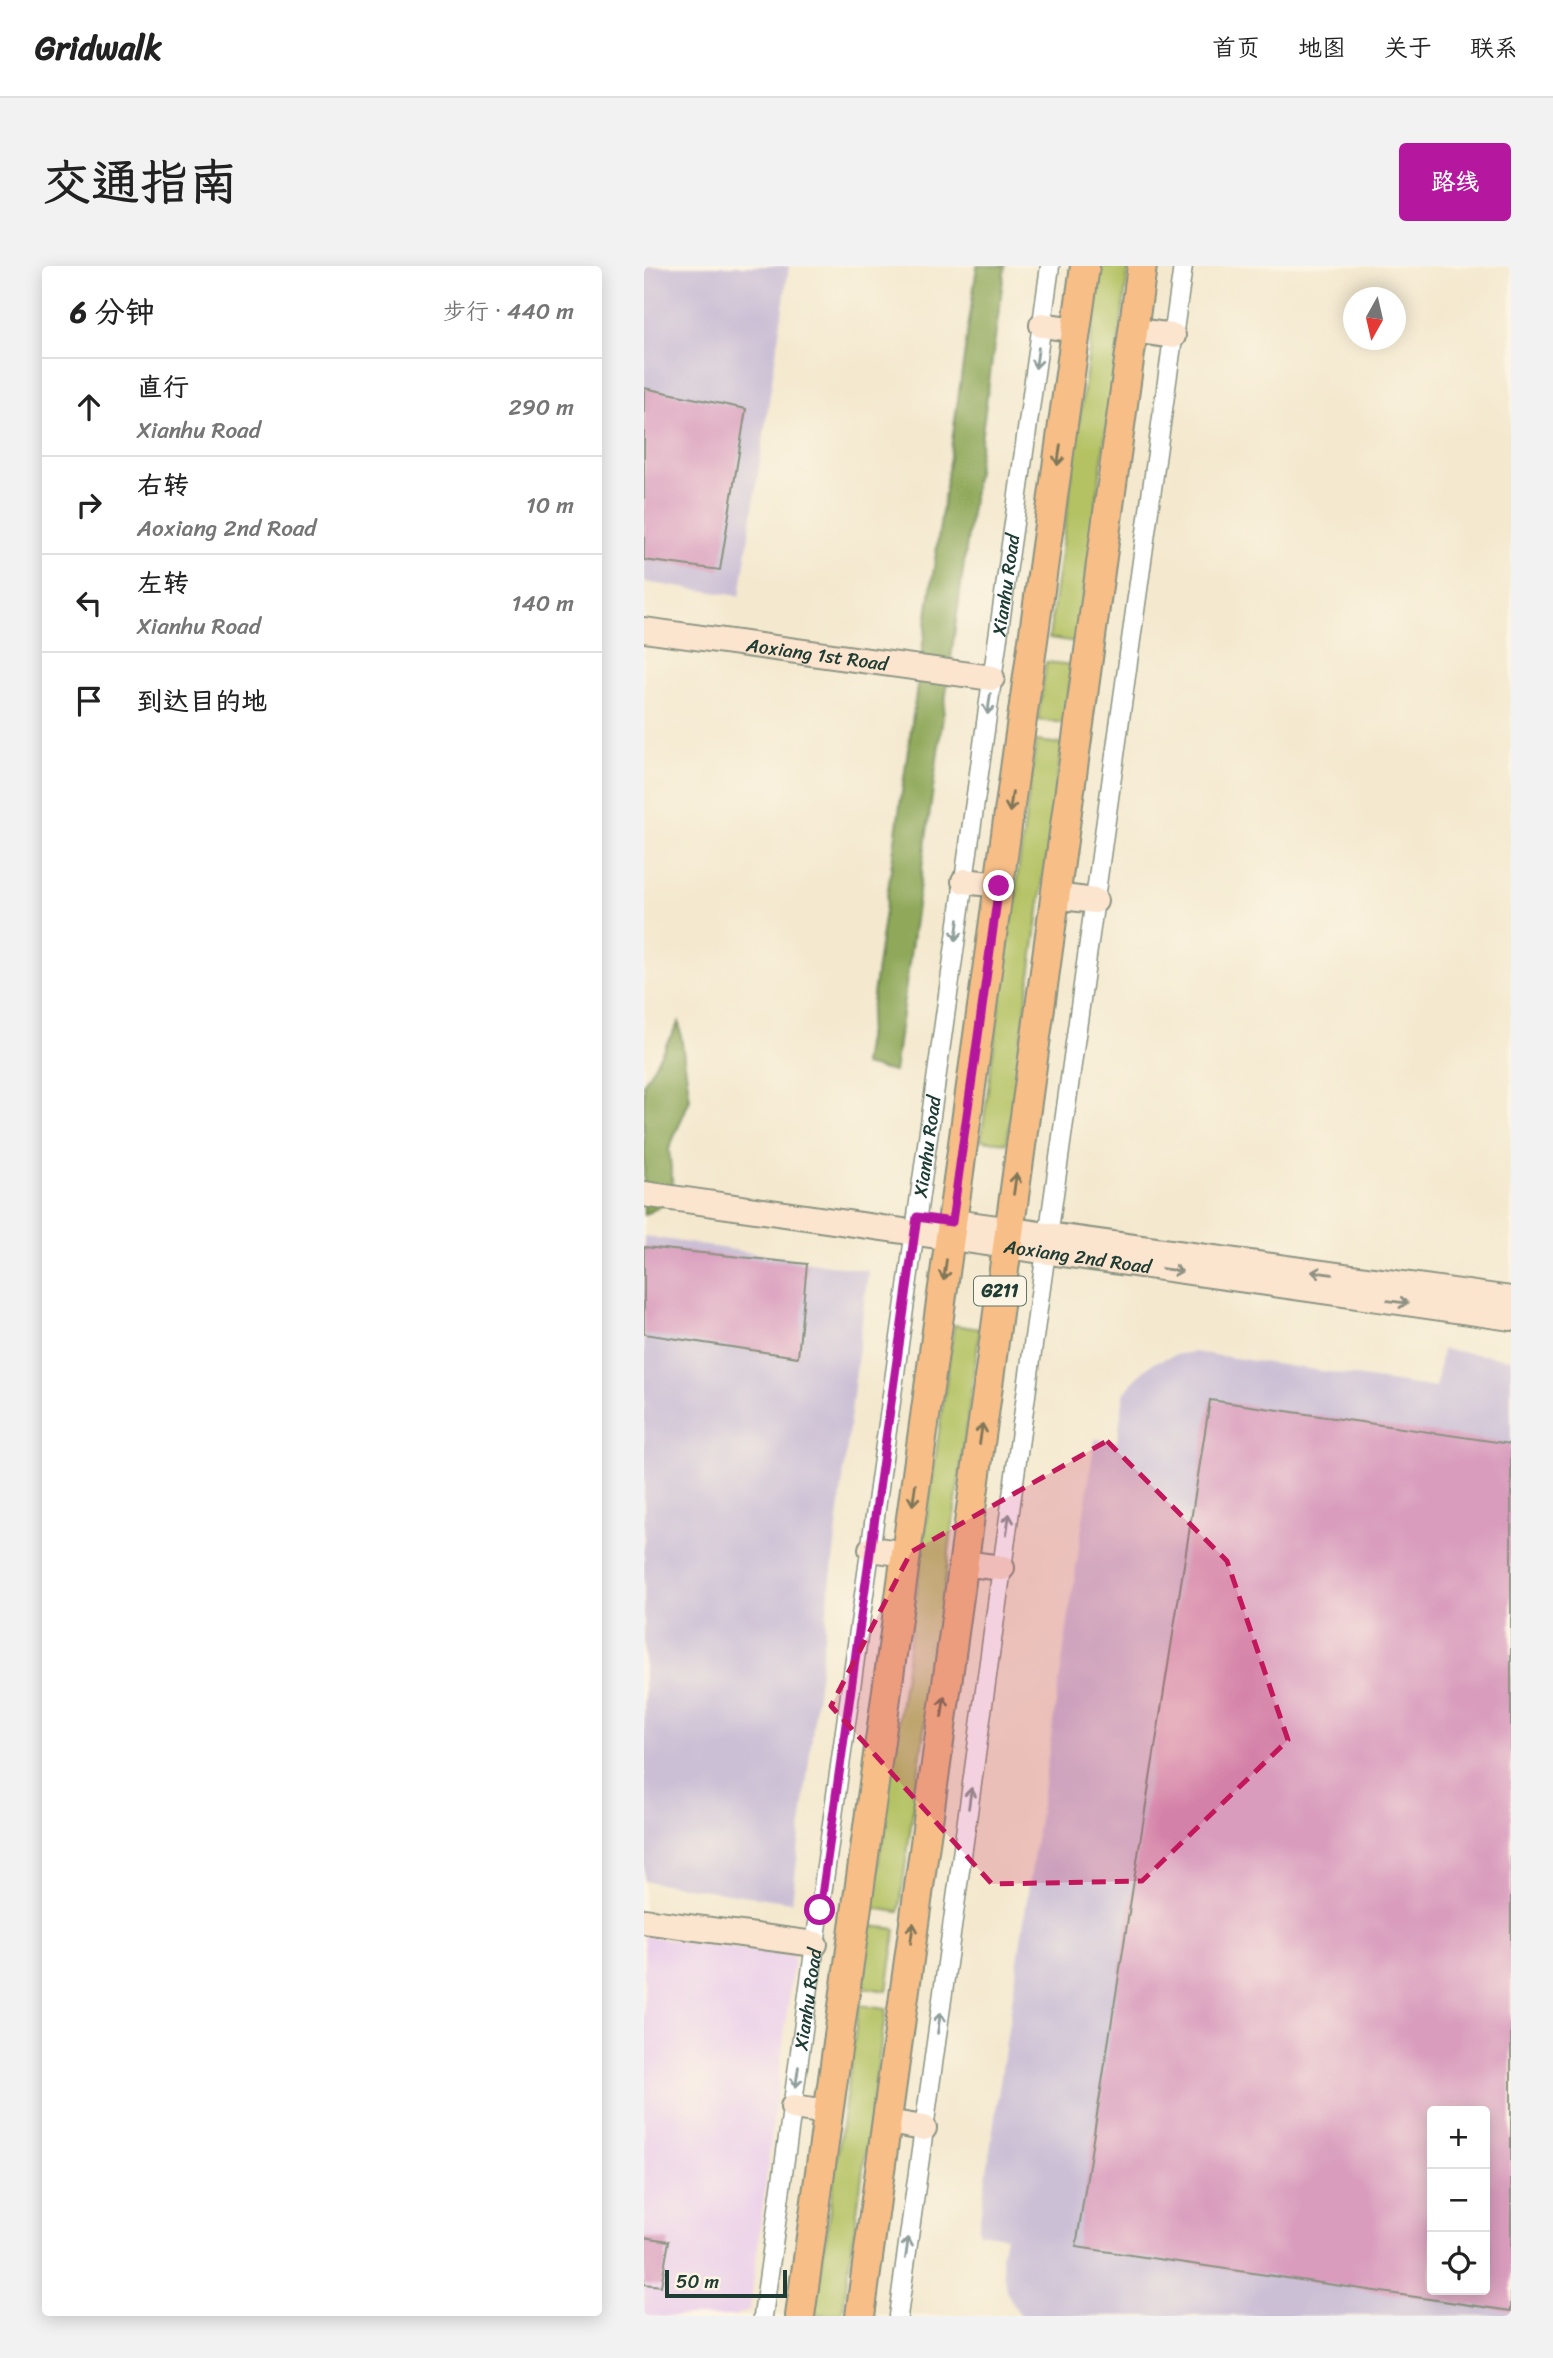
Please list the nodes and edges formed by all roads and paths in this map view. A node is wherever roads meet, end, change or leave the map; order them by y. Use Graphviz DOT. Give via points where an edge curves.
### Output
graph roads {
  1 [pos="1050,266"];
  2 [pos="1085,266"];
  3 [pos="1142,266"];
  4 [pos="1182,266"];
  5 [pos="1042,325"];
  6 [pos="1076,330"];
  7 [pos="1133,330"];
  8 [pos="1173,336"];
  9 [pos="644,630"];
  10 [pos="992,678"];
  11 [pos="964,881"];
  12 [pos="999,886"];
  13 [pos="1055,895"];
  14 [pos="1095,901"];
  15 [pos="644,1177"];
  16 [pos="644,1194"];
  17 [pos="916,1225"];
  18 [pos="951,1230"];
  19 [pos="1008,1238"];
  20 [pos="1047,1243"];
  21 [pos="1511,1299"];
  22 [pos="1511,1318"];
  23 [pos="871,1549"];
  24 [pos="906,1554"];
  25 [pos="963,1563"];
  26 [pos="1002,1568"];
  27 [pos="644,1921"];
  28 [pos="815,1944"];
  29 [pos="793,2107"];
  30 [pos="828,2112"];
  31 [pos="887,2122"];
  32 [pos="924,2128"];
  33 [pos="763,2316"];
  34 [pos="800,2316"];
  35 [pos="860,2316"];
  36 [pos="898,2316"];
  1 -- 5 [label="street, Xianhu Road"];
  2 -- 6 [label="main road, Xianhu Road"];
  3 -- 7 [label="main road, G211"];
  4 -- 8 [label="street"];
  5 -- 6 [label="street"];
  5 -- 10 [label="street, Xianhu Road, one-way"];
  6 -- 12 [label="main road, Xianhu Road, one-way"];
  7 -- 8 [label="street"];
  7 -- 13 [label="main road, G211"];
  8 -- 14 [label="street"];
  9 -- 10 [label="street, Aoxiang 1st Road"];
  10 -- 11 [label="street, Xianhu Road, one-way"];
  11 -- 12 [label="street"];
  11 -- 17 [label="street, Xianhu Road, one-way"];
  12 -- 18 [label="main road, Xianhu Road"];
  13 -- 14 [label="street"];
  19 -- 13 [label="main road, G211, one-way"];
  14 -- 20 [label="street"];
  15 -- 17 [label="street, Aoxiang 2nd Road"];
  16 -- 17 [label="street, Aoxiang 2nd Road"];
  17 -- 18 [label="street, Aoxiang 2nd Road"];
  17 -- 23 [label="street, Xianhu Road"];
  18 -- 19 [label="street, Aoxiang 2nd Road"];
  18 -- 24 [label="main road, Xianhu Road, one-way"];
  19 -- 20 [label="street, Aoxiang 2nd Road"];
  25 -- 19 [label="main road, G211, one-way"];
  21 -- 20 [label="street, Aoxiang 2nd Road, one-way"];
  20 -- 22 [label="street, Aoxiang 2nd Road, one-way"];
  26 -- 20 [label="street, one-way"];
  23 -- 24 [label="street"];
  23 -- 28 [label="street, Xianhu Road"];
  24 -- 30 [label="main road, Xianhu Road"];
  25 -- 26 [label="street"];
  31 -- 25 [label="main road, G211, one-way"];
  32 -- 26 [label="street, one-way"];
  27 -- 28 [label="street"];
  28 -- 29 [label="street, Xianhu Road, one-way"];
  29 -- 30 [label="street"];
  29 -- 33 [label="street, Xianhu Road"];
  30 -- 34 [label="main road, Xianhu Road"];
  31 -- 32 [label="street"];
  31 -- 35 [label="main road, G211"];
  36 -- 32 [label="street, one-way"];
}
